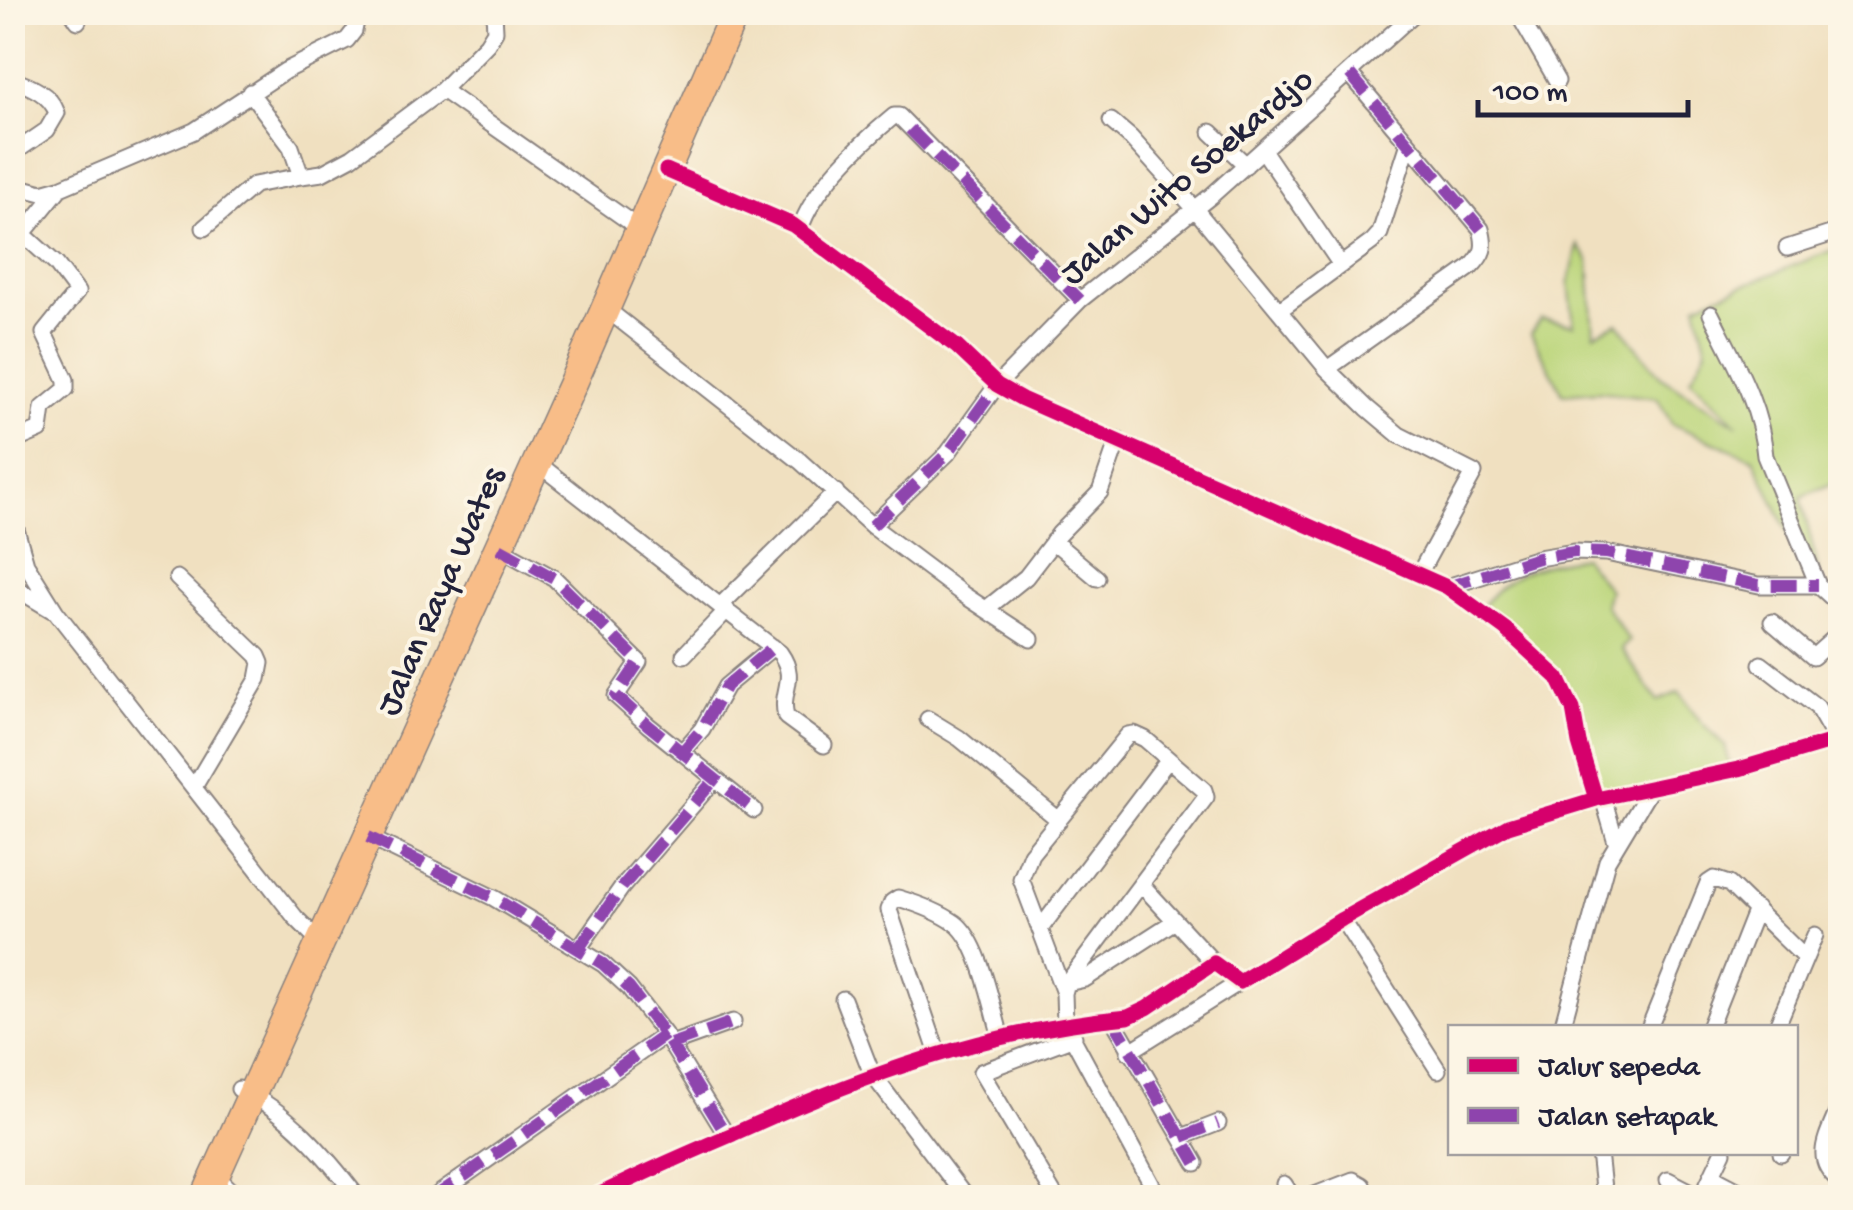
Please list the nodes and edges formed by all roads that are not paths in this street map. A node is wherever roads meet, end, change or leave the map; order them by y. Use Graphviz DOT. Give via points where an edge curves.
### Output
graph roads {
  1 [pos="358,12"];
  2 [pos="494,12"];
  3 [pos="720,12"];
  4 [pos="735,12"];
  5 [pos="1416,12"];
  6 [pos="1517,12"];
  7 [pos="1350,74"];
  8 [pos="700,75"];
  9 [pos="12,80"];
  10 [pos="1557,81"];
  11 [pos="442,90"];
  12 [pos="250,92"];
  13 [pos="686,106"];
  14 [pos="1111,121"];
  15 [pos="1211,132"];
  16 [pos="1408,146"];
  17 [pos="1263,150"];
  18 [pos="12,154"];
  19 [pos="1246,165"];
  20 [pos="666,170"];
  21 [pos="302,176"];
  22 [pos="12,185"];
  23 [pos="60,188"];
  24 [pos="1195,209"];
  25 [pos="634,225"];
  26 [pos="204,228"];
  27 [pos="800,230"];
  28 [pos="1840,230"];
  29 [pos="18,241"];
  30 [pos="1787,248"];
  31 [pos="1341,265"];
  32 [pos="1080,300"];
  33 [pos="605,308"];
  34 [pos="1281,310"];
  35 [pos="1711,314"];
  36 [pos="1327,369"];
  37 [pos="997,385"];
  38 [pos="1118,440"];
  39 [pos="12,442"];
  40 [pos="536,462"];
  41 [pos="836,492"];
  42 [pos="12,515"];
  43 [pos="872,526"];
  44 [pos="1053,542"];
  45 [pos="498,548"];
  46 [pos="1419,574"];
  47 [pos="177,578"];
  48 [pos="1096,578"];
  49 [pos="1818,585"];
  50 [pos="12,586"];
  51 [pos="1447,587"];
  52 [pos="1840,606"];
  53 [pos="724,608"];
  54 [pos="986,609"];
  55 [pos="56,612"];
  56 [pos="1772,622"];
  57 [pos="1840,632"];
  58 [pos="1032,639"];
  59 [pos="773,647"];
  60 [pos="684,655"];
  61 [pos="1761,664"];
  62 [pos="928,719"];
  63 [pos="1838,740"];
  64 [pos="824,745"];
  65 [pos="682,752"];
  66 [pos="1168,760"];
  67 [pos="715,779"];
  68 [pos="194,788"];
  69 [pos="1651,788"];
  70 [pos="1600,798"];
  71 [pos="754,810"];
  72 [pos="1059,820"];
  73 [pos="368,837"];
  74 [pos="1616,842"];
  75 [pos="1141,884"];
  76 [pos="1756,909"];
  77 [pos="1342,919"];
  78 [pos="1175,922"];
  79 [pos="1040,929"];
  80 [pos="311,933"];
  81 [pos="1815,935"];
  82 [pos="579,948"];
  83 [pos="1806,958"];
  84 [pos="1214,963"];
  85 [pos="1240,982"];
  86 [pos="1066,988"];
  87 [pos="843,999"];
  88 [pos="1112,1018"];
  89 [pos="733,1022"];
  90 [pos="1563,1025"];
  91 [pos="1649,1025"];
  92 [pos="1710,1025"];
  93 [pos="1777,1025"];
  94 [pos="1070,1030"];
  95 [pos="1002,1037"];
  96 [pos="668,1040"];
  97 [pos="1129,1052"];
  98 [pos="938,1054"];
  99 [pos="1438,1070"];
  100 [pos="872,1074"];
  101 [pos="245,1092"];
  102 [pos="1840,1105"];
  103 [pos="1218,1122"];
  104 [pos="727,1136"];
  105 [pos="1182,1138"];
  106 [pos="1599,1155"];
  107 [pos="1722,1155"];
  108 [pos="1196,1163"];
  109 [pos="1712,1176"];
  110 [pos="1668,1180"];
  111 [pos="1840,1181"];
  112 [pos="211,1187"];
  113 [pos="600,1196"];
  114 [pos="1701,1197"];
  115 [pos="191,1198"];
  116 [pos="239,1198"];
  117 [pos="358,1198"];
  118 [pos="434,1198"];
  119 [pos="966,1198"];
  120 [pos="1056,1198"];
  121 [pos="1159,1198"];
  122 [pos="1308,1198"];
  123 [pos="1368,1198"];
  124 [pos="1604,1198"];
  125 [pos="1754,1198"];
  1 -- 12 [label="street" via="347,40"];
  2 -- 11 [label="street" via="488,44"];
  3 -- 8 [label="highway, Jalan Raya Wates"];
  4 -- 8 [label="highway, Jalan Raya Wates"];
  5 -- 7 [label="street, Jalan Wito Soekardjo"];
  6 -- 10 [label="street"];
  7 -- 16 [label="street"];
  7 -- 17 [label="street, Jalan Wito Soekardjo"];
  8 -- 13 [label="highway, Jalan Raya Wates"];
  9 -- 18 [label="street" via="37,90 57,114 47,130"];
  11 -- 21 [label="street" via="352,157"];
  11 -- 25 [label="street"];
  12 -- 21 [label="street"];
  12 -- 23 [label="street" via="194,131"];
  13 -- 20 [label="highway, Jalan Raya Wates"];
  13 -- 25 [label="highway, Jalan Raya Wates"];
  14 -- 24 [label="street"];
  15 -- 19 [label="street"];
  16 -- 31 [label="street" via="1380,233"];
  16 -- 36 [label="street" via="1481,229 1482,256"];
  17 -- 19 [label="street, Jalan Wito Soekardjo"];
  17 -- 31 [label="street"];
  19 -- 24 [label="street, Jalan Wito Soekardjo"];
  20 -- 25 [label="highway, Jalan Raya Wates"];
  20 -- 27 [label="street"];
  21 -- 26 [label="street" via="254,186"];
  22 -- 23 [label="street" via="42,193"];
  23 -- 29 [label="street"];
  24 -- 32 [label="street, Jalan Wito Soekardjo"];
  24 -- 34 [label="street"];
  25 -- 33 [label="highway, Jalan Raya Wates"];
  25 -- 80 [label="highway, Jalan Raya Wates"];
  27 -- 32 [label="street" via="826,184 899,116"];
  27 -- 37 [label="street" via="957,347"];
  28 -- 30 [label="street"];
  29 -- 39 [label="street" via="56,264 77,292 44,333 66,388 43,408 40,430"];
  31 -- 34 [label="street"];
  32 -- 37 [label="street, Jalan Wito Soekardjo"];
  33 -- 40 [label="highway, Jalan Raya Wates"];
  33 -- 41 [label="street"];
  34 -- 36 [label="street"];
  35 -- 49 [label="street" via="1741,374 1765,456"];
  36 -- 46 [label="street" via="1398,435 1474,474"];
  37 -- 38 [label="street"];
  37 -- 43 [label="street, Jalan Wito Soekardjo" via="948,452"];
  38 -- 44 [label="street" via="1100,492"];
  38 -- 46 [label="street"];
  40 -- 45 [label="highway, Jalan Raya Wates"];
  40 -- 53 [label="street"];
  41 -- 43 [label="street"];
  41 -- 53 [label="street"];
  42 -- 55 [label="street" via="26,564"];
  43 -- 54 [label="street"];
  44 -- 48 [label="street"];
  44 -- 54 [label="street" via="1026,577"];
  45 -- 65 [label="street" via="554,578 639,662 616,696"];
  45 -- 73 [label="highway, Jalan Raya Wates"];
  46 -- 51 [label="street"];
  47 -- 68 [label="street" via="261,664"];
  49 -- 51 [label="street" via="1759,584 1574,552"];
  49 -- 52 [label="street"];
  50 -- 55 [label="street"];
  51 -- 70 [label="street" via="1558,678"];
  53 -- 59 [label="street"];
  53 -- 60 [label="street"];
  54 -- 58 [label="street"];
  55 -- 68 [label="street"];
  56 -- 57 [label="street" via="1814,657"];
  59 -- 64 [label="street" via="791,675 786,717"];
  59 -- 65 [label="street" via="726,686"];
  61 -- 63 [label="street" via="1816,708"];
  62 -- 72 [label="street"];
  63 -- 69 [label="street"];
  65 -- 67 [label="street"];
  66 -- 72 [label="street" via="1145,739 1128,736"];
  66 -- 75 [label="street" via="1206,796"];
  66 -- 79 [label="street"];
  67 -- 71 [label="street"];
  67 -- 82 [label="street" via="622,886"];
  68 -- 80 [label="street"];
  69 -- 70 [label="street"];
  69 -- 74 [label="street"];
  70 -- 74 [label="street"];
  70 -- 77 [label="street" via="1508,826"];
  72 -- 79 [label="street" via="1022,872"];
  73 -- 82 [label="street"];
  73 -- 101 [label="highway, Jalan Raya Wates"];
  74 -- 90 [label="street"];
  75 -- 78 [label="street"];
  75 -- 86 [label="street"];
  76 -- 83 [label="street"];
  76 -- 91 [label="street" via="1719,878 1708,883"];
  76 -- 92 [label="street"];
  77 -- 85 [label="street"];
  77 -- 99 [label="street"];
  78 -- 84 [label="street"];
  78 -- 86 [label="street"];
  79 -- 86 [label="street"];
  80 -- 101 [label="highway, Jalan Raya Wates"];
  81 -- 83 [label="street"];
  82 -- 96 [label="street" via="629,988"];
  83 -- 93 [label="street"];
  84 -- 85 [label="street"];
  84 -- 88 [label="street" via="1147,1008"];
  85 -- 97 [label="street"];
  86 -- 94 [label="street"];
  87 -- 100 [label="street"];
  88 -- 94 [label="street"];
  88 -- 97 [label="street"];
  89 -- 96 [label="street"];
  94 -- 95 [label="street"];
  94 -- 120 [label="street" via="982,1072"];
  94 -- 121 [label="street"];
  95 -- 98 [label="street"];
  95 -- 98 [label="street" via="970,940 930,908 898,898 889,910"];
  96 -- 104 [label="street"];
  96 -- 118 [label="street"];
  97 -- 105 [label="street"];
  98 -- 100 [label="street"];
  100 -- 104 [label="street"];
  100 -- 119 [label="street"];
  101 -- 112 [label="highway, Jalan Raya Wates"];
  101 -- 115 [label="highway, Jalan Raya Wates"];
  101 -- 117 [label="street" via="291,1126"];
  102 -- 111 [label="street" via="1823,1158"];
  103 -- 105 [label="street"];
  104 -- 113 [label="street"];
  105 -- 108 [label="street"];
  106 -- 124 [label="street"];
  107 -- 109 [label="street"];
  109 -- 114 [label="street"];
  109 -- 125 [label="street"];
  110 -- 114 [label="street"];
  112 -- 116 [label="street"];
  122 -- 123 [label="street" via="1352,1180"];
}
